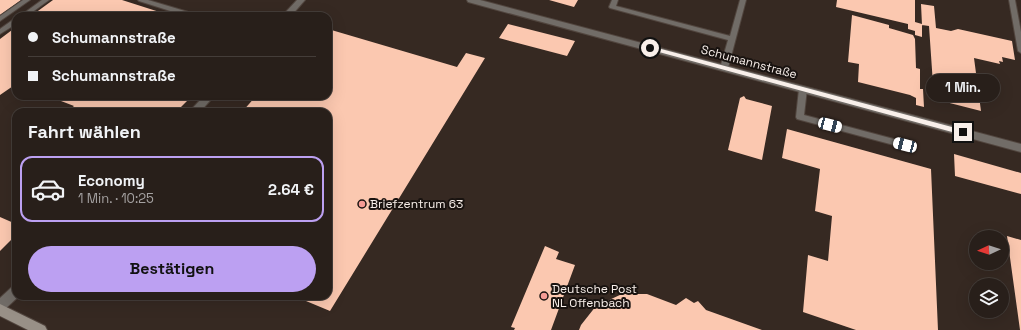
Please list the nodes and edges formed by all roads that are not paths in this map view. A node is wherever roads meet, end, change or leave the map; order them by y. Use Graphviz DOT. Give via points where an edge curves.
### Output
graph roads {
  1 [pos="27,0"];
  2 [pos="46,0"];
  3 [pos="141,0"];
  4 [pos="301,0"];
  5 [pos="471,0"];
  6 [pos="615,0"];
  7 [pos="743,0"];
  8 [pos="1012,0"];
  9 [pos="29,12"];
  10 [pos="179,12"];
  11 [pos="290,12"];
  12 [pos="0,19"];
  13 [pos="12,24"];
  14 [pos="0,32"];
  15 [pos="732,39"];
  16 [pos="1021,51"];
  17 [pos="724,68"];
  18 [pos="803,89"];
  19 [pos="205,100"];
  20 [pos="198,108"];
  21 [pos="905,145"];
  22 [pos="1021,148"];
  23 [pos="12,295"];
  24 [pos="0,306"];
  25 [pos="0,310"];
  26 [pos="41,330"];
  1 -- 12 [label="lane"];
  2 -- 9 [label="lane"];
  3 -- 10 [label="lane"];
  4 -- 11 [label="street"];
  5 -- 17 [label="street, Schumannstraße"];
  6 -- 15 [label="lane" via="612,7"];
  7 -- 15 [label="lane"];
  8 -- 16 [label="lane"];
  13 -- 14 [label="lane"];
  15 -- 17 [label="lane"];
  17 -- 18 [label="street, Schumannstraße"];
  18 -- 21 [label="lane" via="800,117"];
  18 -- 22 [label="street, Schumannstraße"];
  19 -- 20 [label="street"];
  23 -- 24 [label="street"];
  25 -- 26 [label="main road"];
}
